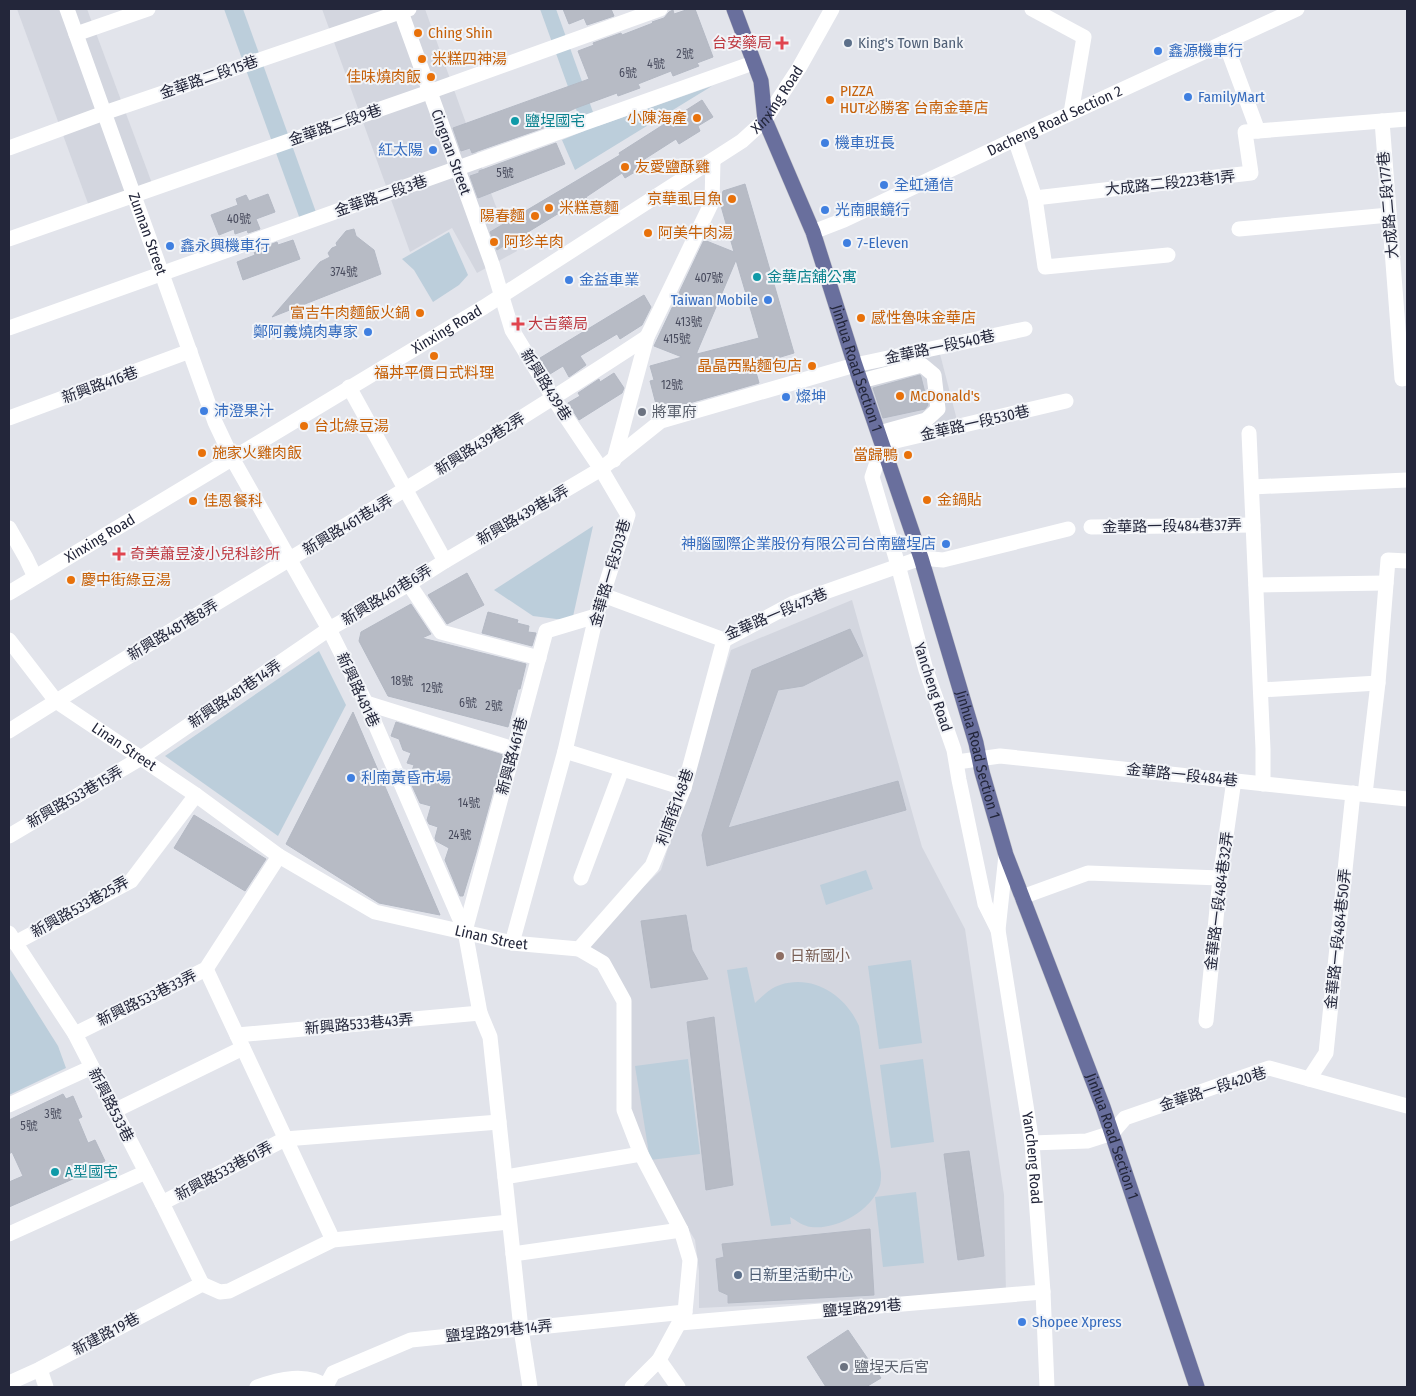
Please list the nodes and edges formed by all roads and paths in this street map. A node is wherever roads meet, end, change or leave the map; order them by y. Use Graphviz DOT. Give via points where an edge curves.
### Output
graph roads {
  1 [pos="67,9"];
  2 [pos="148,9"];
  3 [pos="660,9"];
  4 [pos="734,9"];
  5 [pos="832,9"];
  6 [pos="1032,9"];
  7 [pos="1297,9"];
  8 [pos="404,10"];
  9 [pos="76,34"];
  10 [pos="1226,42"];
  11 [pos="753,63"];
  12 [pos="429,92"];
  13 [pos="104,113"];
  14 [pos="1071,113"];
  15 [pos="1407,119"];
  16 [pos="765,120"];
  17 [pos="1382,121"];
  18 [pos="1258,131"];
  19 [pos="1015,139"];
  20 [pos="9,148"];
  21 [pos="712,161"];
  22 [pos="458,169"];
  23 [pos="133,194"];
  24 [pos="1036,198"];
  25 [pos="1389,215"];
  26 [pos="1239,229"];
  27 [pos="813,232"];
  28 [pos="9,239"];
  29 [pos="1168,255"];
  30 [pos="162,272"];
  31 [pos="500,296"];
  32 [pos="9,328"];
  33 [pos="1025,329"];
  34 [pos="647,337"];
  35 [pos="190,351"];
  36 [pos="855,365"];
  37 [pos="1404,378"];
  38 [pos="861,381"];
  39 [pos="349,387"];
  40 [pos="554,398"];
  41 [pos="1066,401"];
  42 [pos="9,418"];
  43 [pos="1249,432"];
  44 [pos="881,439"];
  45 [pos="232,458"];
  46 [pos="614,460"];
  47 [pos="601,469"];
  48 [pos="1407,480"];
  49 [pos="1252,487"];
  50 [pos="406,490"];
  51 [pos="1253,525"];
  52 [pos="1091,527"];
  53 [pos="9,528"];
  54 [pos="1068,529"];
  55 [pos="921,558"];
  56 [pos="290,559"];
  57 [pos="445,560"];
  58 [pos="1407,562"];
  59 [pos="898,565"];
  60 [pos="35,577"];
  61 [pos="1386,583"];
  62 [pos="409,584"];
  63 [pos="1256,585"];
  64 [pos="9,593"];
  65 [pos="603,595"];
  66 [pos="596,616"];
  67 [pos="329,629"];
  68 [pos="9,640"];
  69 [pos="724,640"];
  70 [pos="539,658"];
  71 [pos="1378,683"];
  72 [pos="1261,690"];
  73 [pos="56,701"];
  74 [pos="366,703"];
  75 [pos="9,731"];
  76 [pos="514,749"];
  77 [pos="565,751"];
  78 [pos="141,758"];
  79 [pos="980,758"];
  80 [pos="957,762"];
  81 [pos="622,769"];
  82 [pos="1234,780"];
  83 [pos="1263,784"];
  84 [pos="684,788"];
  85 [pos="1359,794"];
  86 [pos="196,795"];
  87 [pos="1407,799"];
  88 [pos="9,836"];
  89 [pos="1006,855"];
  90 [pos="279,856"];
  91 [pos="581,878"];
  92 [pos="1220,878"];
  93 [pos="1022,897"];
  94 [pos="998,930"];
  95 [pos="465,931"];
  96 [pos="12,938"];
  97 [pos="512,942"];
  98 [pos="579,949"];
  99 [pos="206,969"];
  100 [pos="480,1013"];
  101 [pos="1206,1021"];
  102 [pos="75,1034"];
  103 [pos="240,1042"];
  104 [pos="92,1067"];
  105 [pos="1308,1079"];
  106 [pos="9,1105"];
  107 [pos="1407,1106"];
  108 [pos="114,1111"];
  109 [pos="499,1122"];
  110 [pos="1112,1133"];
  111 [pos="286,1139"];
  112 [pos="1032,1143"];
  113 [pos="641,1154"];
  114 [pos="146,1172"];
  115 [pos="505,1177"];
  116 [pos="162,1203"];
  117 [pos="510,1222"];
  118 [pos="681,1230"];
  119 [pos="9,1234"];
  120 [pos="333,1240"];
  121 [pos="513,1254"];
  122 [pos="202,1284"];
  123 [pos="1043,1292"];
  124 [pos="683,1318"];
  125 [pos="520,1329"];
  126 [pos="659,1360"];
  127 [pos="40,1368"];
  128 [pos="9,1383"];
  129 [pos="326,1386"];
  130 [pos="46,1387"];
  131 [pos="257,1387"];
  132 [pos="530,1387"];
  133 [pos="632,1387"];
  134 [pos="678,1387"];
  135 [pos="1047,1387"];
  136 [pos="1197,1387"];
  1 -- 9 [label="street, Zunnan Street"];
  2 -- 9 [label="street"];
  3 -- 12 [label="street, 金華路二段9巷"];
  4 -- 11 [label="main road, Jinhua Road Section 1"];
  5 -- 16 [label="street, Xinxing Road"];
  6 -- 14 [label="street" via="1084,37"];
  7 -- 10 [label="street, Dacheng Road Section 2"];
  8 -- 12 [label="street, Cingnan Street"];
  8 -- 13 [label="street, 金華路二段15巷"];
  9 -- 13 [label="street, Zunnan Street"];
  10 -- 14 [label="street, Dacheng Road Section 2"];
  10 -- 18 [label="street"];
  11 -- 16 [label="main road, Jinhua Road Section 1" via="761,81"];
  11 -- 22 [label="street, 金華路二段3巷"];
  12 -- 22 [label="street, Cingnan Street"];
  12 -- 23 [label="street, 金華路二段9巷"];
  13 -- 20 [label="street, 金華路二段15巷"];
  13 -- 23 [label="street, Zunnan Street"];
  14 -- 19 [label="street, Dacheng Road Section 2"];
  15 -- 17 [label="street"];
  16 -- 21 [label="street, Xinxing Road" via="742,141"];
  16 -- 27 [label="main road, Jinhua Road Section 1"];
  17 -- 18 [label="street"];
  17 -- 25 [label="street, 大成路二段177巷"];
  18 -- 24 [label="street, 大成路二段223巷1弄" via="1245,132 1251,173"];
  19 -- 24 [label="street"];
  19 -- 27 [label="street, Dacheng Road Section 2"];
  21 -- 31 [label="street, Xinxing Road"];
  21 -- 34 [label="street" via="712,202"];
  22 -- 30 [label="street, 金華路二段3巷"];
  22 -- 31 [label="street, Cingnan Street"];
  23 -- 28 [label="street, 金華路二段9巷"];
  23 -- 30 [label="street, Zunnan Street"];
  24 -- 29 [label="street" via="1045,267"];
  25 -- 26 [label="street"];
  25 -- 37 [label="street, 大成路二段177巷"];
  27 -- 36 [label="main road, Jinhua Road Section 1"];
  30 -- 32 [label="street, 金華路二段3巷"];
  30 -- 35 [label="street, Zunnan Street"];
  31 -- 39 [label="street, Xinxing Road"];
  31 -- 40 [label="street, 新興路439巷" via="512,330"];
  33 -- 36 [label="street, 金華路一段540巷"];
  34 -- 40 [label="street, 新興路439巷2弄"];
  34 -- 46 [label="street"];
  35 -- 42 [label="street, 新興路416巷"];
  35 -- 45 [label="street, Zunnan Street"];
  36 -- 38 [label="main road, Jinhua Road Section 1"];
  36 -- 46 [label="street" via="661,421"];
  38 -- 44 [label="main road, Jinhua Road Section 1"];
  38 -- 44 [label="street" via="922,366 934,375 938,409 926,420"];
  39 -- 45 [label="street, Xinxing Road"];
  39 -- 50 [label="street"];
  40 -- 47 [label="street, 新興路439巷"];
  40 -- 50 [label="street, 新興路439巷2弄"];
  41 -- 44 [label="street, 金華路一段530巷"];
  43 -- 49 [label="street, 金華路一段484巷37弄"];
  44 -- 55 [label="main road, Jinhua Road Section 1"];
  44 -- 59 [label="street, Yancheng Road" via="872,476"];
  45 -- 56 [label="street, 新興路481巷"];
  45 -- 60 [label="street, Xinxing Road"];
  46 -- 47 [label="street"];
  47 -- 57 [label="street, 新興路439巷4弄"];
  47 -- 65 [label="street, 金華路一段503巷" via="628,514"];
  48 -- 49 [label="street"];
  49 -- 51 [label="street, 金華路一段484巷37弄"];
  50 -- 56 [label="street, 新興路461巷4弄"];
  50 -- 57 [label="street"];
  51 -- 52 [label="street, 金華路一段484巷37弄"];
  51 -- 63 [label="street, 金華路一段484巷37弄"];
  53 -- 60 [label="street"];
  54 -- 55 [label="street, 金華路一段475巷" via="943,560"];
  55 -- 59 [label="street, 金華路一段475巷"];
  55 -- 79 [label="main road, Jinhua Road Section 1"];
  56 -- 67 [label="street, 新興路481巷"];
  56 -- 73 [label="street, 新興路481巷8弄"];
  57 -- 62 [label="street, 新興路461巷6弄"];
  58 -- 61 [label="street" via="1388,560"];
  59 -- 69 [label="street, 金華路一段475巷" via="794,603"];
  59 -- 80 [label="street, Yancheng Road" via="926,670"];
  60 -- 64 [label="street, Xinxing Road"];
  61 -- 63 [label="street"];
  61 -- 71 [label="street"];
  62 -- 67 [label="street, 新興路461巷6弄"];
  62 -- 70 [label="street" via="441,632"];
  63 -- 72 [label="street, 金華路一段484巷37弄"];
  65 -- 66 [label="street, 金華路一段503巷"];
  65 -- 69 [label="street, 金華路一段475巷"];
  66 -- 70 [label="street, 新興路461巷" via="546,631"];
  66 -- 77 [label="street, 金華路一段503巷"];
  67 -- 74 [label="street, 新興路481巷"];
  67 -- 78 [label="street, 新興路481巷14弄"];
  68 -- 73 [label="street, Linan Street"];
  69 -- 84 [label="street, 利南街148巷"];
  70 -- 76 [label="street, 新興路461巷"];
  71 -- 72 [label="street"];
  71 -- 85 [label="street"];
  72 -- 83 [label="street, 金華路一段484巷37弄"];
  73 -- 75 [label="street, 新興路481巷8弄"];
  73 -- 78 [label="street, Linan Street"];
  74 -- 76 [label="street"];
  74 -- 95 [label="street, 新興路481巷"];
  76 -- 95 [label="street, 新興路461巷"];
  77 -- 81 [label="street"];
  77 -- 97 [label="street, 金華路一段503巷"];
  78 -- 86 [label="street, Linan Street"];
  78 -- 88 [label="street, 新興路533巷15弄"];
  79 -- 80 [label="street, 金華路一段484巷"];
  79 -- 82 [label="street, 金華路一段484巷" via="1000,756"];
  79 -- 89 [label="main road, Jinhua Road Section 1"];
  80 -- 94 [label="street, Yancheng Road" via="984,904"];
  81 -- 84 [label="street"];
  81 -- 91 [label="street"];
  82 -- 83 [label="street, 金華路一段484巷"];
  82 -- 92 [label="street, 金華路一段484巷32弄"];
  83 -- 85 [label="street, 金華路一段484巷"];
  84 -- 98 [label="street, 利南街148巷" via="652,866"];
  85 -- 87 [label="street, 金華路一段484巷"];
  85 -- 105 [label="street, 金華路一段484巷50弄" via="1326,1053"];
  86 -- 90 [label="street, Linan Street"];
  86 -- 96 [label="street, 新興路533巷25弄" via="131,881"];
  89 -- 93 [label="main road, Jinhua Road Section 1"];
  89 -- 94 [label="street, Yancheng Road"];
  90 -- 95 [label="street, Linan Street" via="375,912"];
  90 -- 99 [label="street, 新興路533巷33弄"];
  92 -- 93 [label="street" via="1088,873"];
  92 -- 101 [label="street, 金華路一段484巷32弄"];
  93 -- 110 [label="main road, Jinhua Road Section 1"];
  94 -- 112 [label="street, Yancheng Road"];
  95 -- 97 [label="street, Linan Street"];
  95 -- 100 [label="street"];
  96 -- 102 [label="street, 新興路533巷"];
  97 -- 98 [label="street, Linan Street"];
  98 -- 113 [label="street, Linan Street" via="604,963 624,1001 624,1110"];
  99 -- 102 [label="street, 新興路533巷33弄"];
  99 -- 103 [label="street"];
  100 -- 103 [label="street, 新興路533巷43弄"];
  100 -- 109 [label="street" via="490,1037"];
  102 -- 104 [label="street, 新興路533巷"];
  103 -- 108 [label="street, 新興路533巷43弄"];
  103 -- 111 [label="street"];
  104 -- 106 [label="street"];
  104 -- 108 [label="street, 新興路533巷"];
  105 -- 107 [label="street, 金華路一段420巷"];
  105 -- 110 [label="street, 金華路一段420巷" via="1269,1068 1125,1118"];
  108 -- 114 [label="street, 新興路533巷"];
  109 -- 111 [label="street"];
  109 -- 115 [label="street"];
  110 -- 112 [label="street" via="1087,1141"];
  110 -- 136 [label="main road, Jinhua Road Section 1"];
  111 -- 116 [label="street, 新興路533巷61弄"];
  111 -- 120 [label="street"];
  112 -- 123 [label="street, Yancheng Road"];
  113 -- 115 [label="street"];
  113 -- 118 [label="street, Linan Street"];
  114 -- 116 [label="street, 新興路533巷"];
  114 -- 119 [label="street"];
  115 -- 117 [label="street"];
  116 -- 122 [label="street, 新興路533巷"];
  117 -- 120 [label="street"];
  117 -- 121 [label="street"];
  118 -- 121 [label="street"];
  118 -- 124 [label="street, Linan Street" via="690,1260"];
  120 -- 122 [label="street" via="229,1291 220,1292"];
  121 -- 125 [label="street"];
  122 -- 127 [label="street, 新建路19巷"];
  123 -- 124 [label="street, 鹽埕路291巷"];
  123 -- 135 [label="street, Yancheng Road"];
  124 -- 125 [label="street, 鹽埕路291巷14弄"];
  124 -- 126 [label="street, Linan Street"];
  125 -- 129 [label="street, 鹽埕路291巷14弄" via="411,1340 333,1373"];
  125 -- 132 [label="street"];
  126 -- 133 [label="street, Linan Street"];
  126 -- 134 [label="street"];
  127 -- 128 [label="street, 新建路19巷"];
  127 -- 130 [label="street"];
  129 -- 131 [label="street" via="303,1378"];
}
